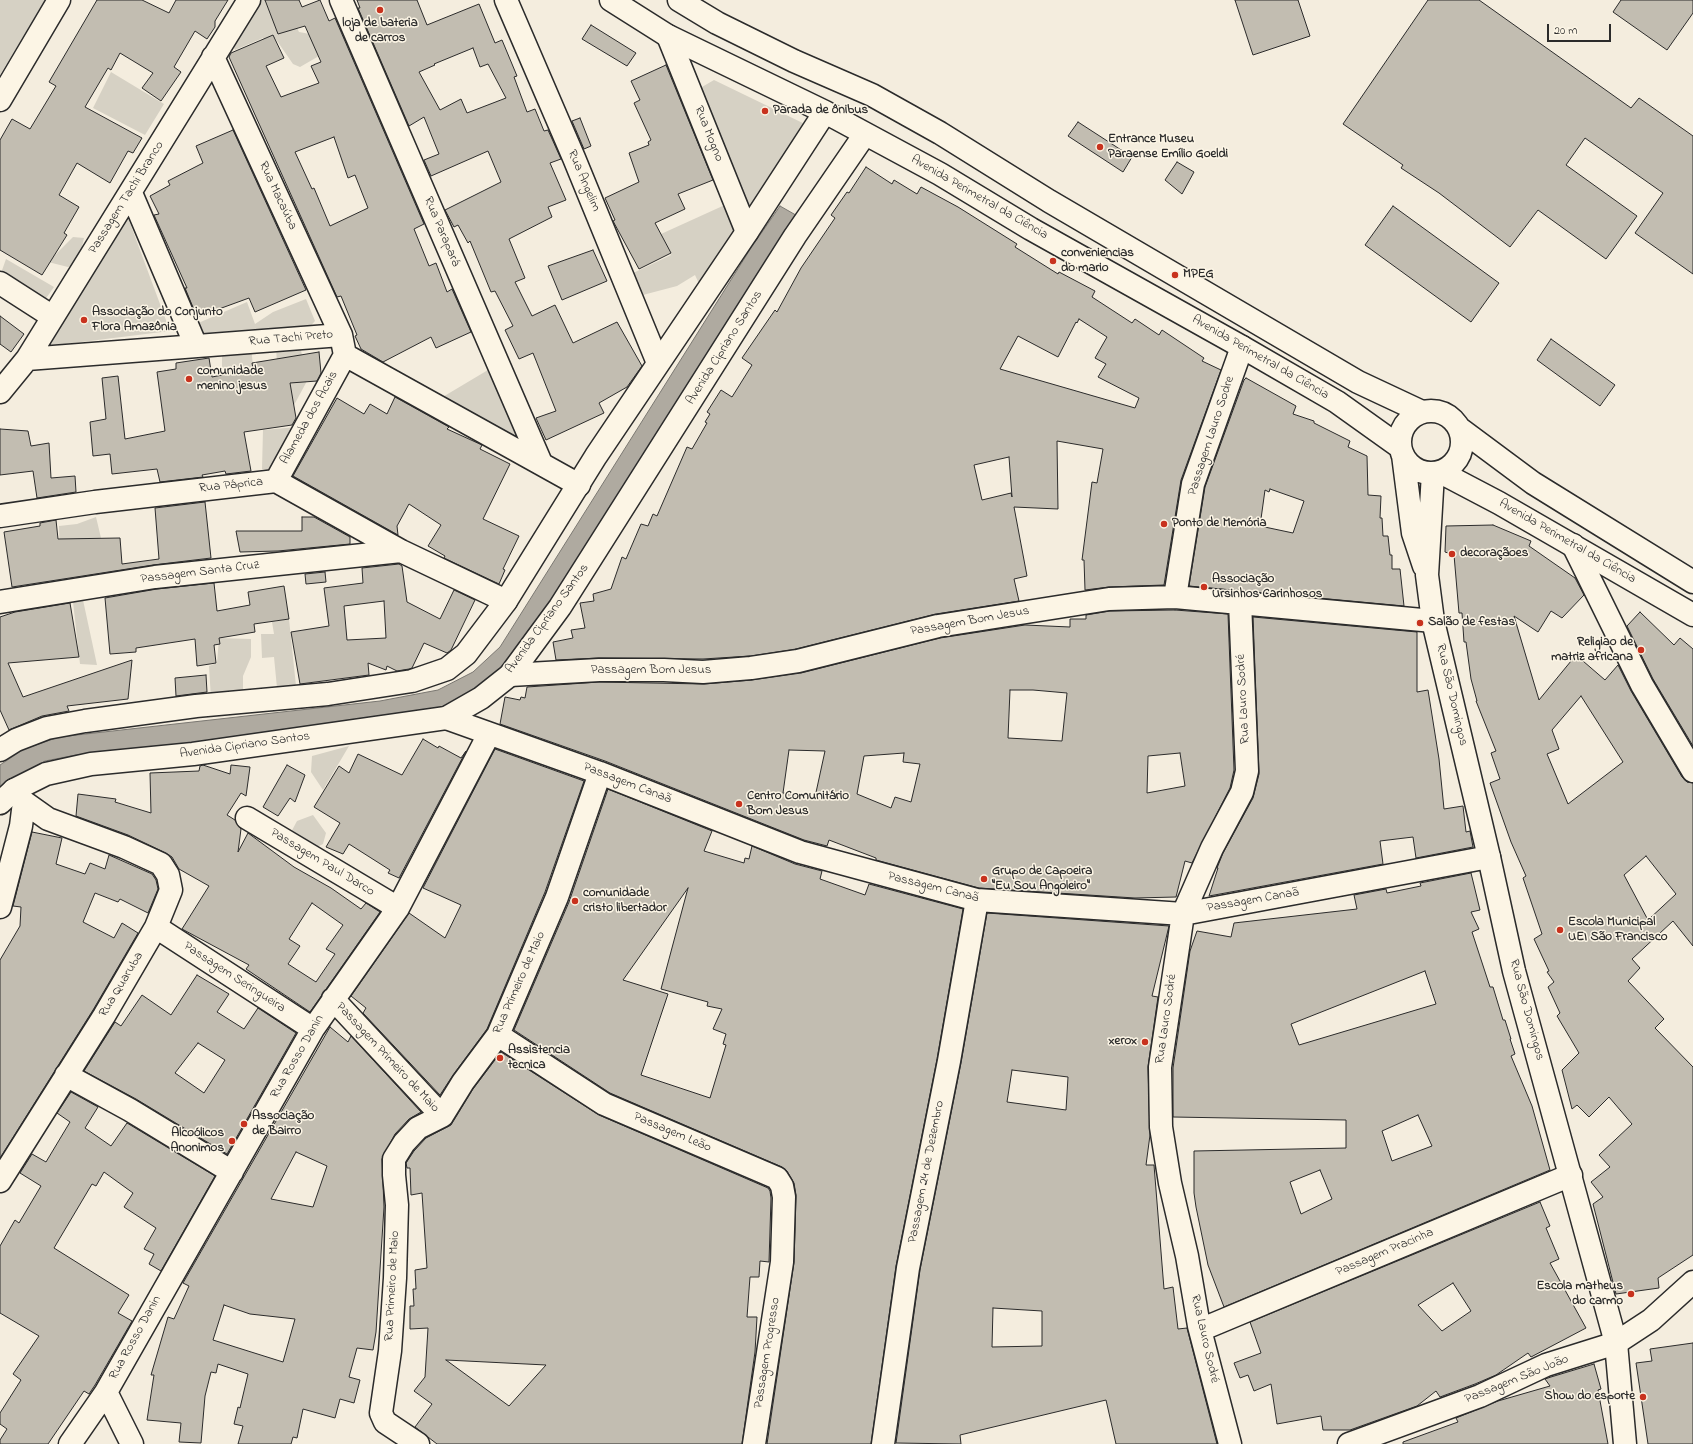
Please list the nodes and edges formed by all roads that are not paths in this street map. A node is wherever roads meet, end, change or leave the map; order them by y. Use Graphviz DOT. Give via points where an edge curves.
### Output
graph roads {
  1 [pos="59,0"];
  2 [pos="249,0"];
  3 [pos="340,0"];
  4 [pos="506,0"];
  5 [pos="611,0"];
  6 [pos="679,0"];
  7 [pos="668,36"];
  8 [pos="213,57"];
  9 [pos="0,100"];
  10 [pos="825,112"];
  11 [pos="865,134"];
  12 [pos="131,192"];
  13 [pos="747,232"];
  14 [pos="0,283"];
  15 [pos="53,317"];
  16 [pos="343,345"];
  17 [pos="196,346"];
  18 [pos="1242,346"];
  19 [pos="26,359"];
  20 [pos="658,363"];
  21 [pos="0,392"];
  22 [pos="1422,412"];
  23 [pos="1459,428"];
  24 [pos="1402,451"];
  25 [pos="541,463"];
  26 [pos="1437,472"];
  27 [pos="276,481"];
  28 [pos="579,485"];
  29 [pos="0,516"];
  30 [pos="1573,545"];
  31 [pos="401,550"];
  32 [pos="1427,575"];
  33 [pos="1693,582"];
  34 [pos="1175,597"];
  35 [pos="506,601"];
  36 [pos="0,602"];
  37 [pos="1240,602"];
  38 [pos="1693,615"];
  39 [pos="1433,621"];
  40 [pos="510,675"];
  41 [pos="446,718"];
  42 [pos="490,734"];
  43 [pos="0,750"];
  44 [pos="1693,771"];
  45 [pos="600,773"];
  46 [pos="13,798"];
  47 [pos="247,818"];
  48 [pos="1489,857"];
  49 [pos="977,900"];
  50 [pos="0,907"];
  51 [pos="398,908"];
  52 [pos="1183,914"];
  53 [pos="156,927"];
  54 [pos="333,1000"];
  55 [pos="313,1029"];
  56 [pos="498,1035"];
  57 [pos="66,1076"];
  58 [pos="442,1116"];
  59 [pos="232,1172"];
  60 [pos="1571,1175"];
  61 [pos="0,1181"];
  62 [pos="782,1262"];
  63 [pos="1693,1282"];
  64 [pos="1200,1330"];
  65 [pos="1616,1343"];
  66 [pos="106,1392"];
  67 [pos="70,1444"];
  68 [pos="132,1444"];
  69 [pos="418,1444"];
  70 [pos="754,1444"];
  71 [pos="883,1444"];
  72 [pos="1230,1444"];
  73 [pos="1349,1444"];
  74 [pos="1625,1444"];
  1 -- 9 [label="street"];
  2 -- 8 [label="street, Passagem Tachi Branco"];
  3 -- 25 [label="street, Rua Parapará"];
  4 -- 20 [label="street, Rua Angelim"];
  5 -- 7 [label="street, Avenida Perimetral da Ciência"];
  6 -- 22 [label="street" via="717,23 794,61 872,95 1358,382"];
  7 -- 10 [label="street, Avenida Perimetral da Ciência"];
  7 -- 13 [label="street, Rua Mogno"];
  8 -- 12 [label="street, Passagem Tachi Branco"];
  8 -- 16 [label="street, Rua Macaúba"];
  10 -- 11 [label="street, Avenida Perimetral da Ciência"];
  10 -- 13 [label="street"];
  11 -- 18 [label="street, Avenida Perimetral da Ciência"];
  11 -- 40 [label="street, Avenida Cipriano Santos" via="795,236 560,607"];
  12 -- 15 [label="street, Passagem Tachi Branco"];
  12 -- 17 [label="street"];
  13 -- 20 [label="street"];
  14 -- 15 [label="street"];
  15 -- 19 [label="street, Passagem Tachi Branco"];
  16 -- 17 [label="street, Rua Tachi Preto"];
  16 -- 25 [label="street, Rua Tachi Preto"];
  16 -- 27 [label="street, Alameda dos Acais"];
  17 -- 19 [label="street, Rua Tachi Preto"];
  18 -- 24 [label="street, Avenida Perimetral da Ciência" via="1337,402"];
  18 -- 34 [label="street, Passagem Lauro Sodre" via="1193,484"];
  19 -- 21 [label="street, Passagem Tachi Branco"];
  20 -- 28 [label="street"];
  22 -- 23 [label="street" via="1443,414"];
  22 -- 24 [label="street" via="1415,416 1401,433"];
  23 -- 26 [label="street" via="1462,446 1455,462"];
  23 -- 33 [label="street" via="1533,483"];
  24 -- 26 [label="street" via="1411,466 1417,470"];
  24 -- 32 [label="street, Rua São Domingos" via="1413,533"];
  25 -- 28 [label="street, Rua Tachi Preto"];
  26 -- 30 [label="street, Avenida Perimetral da Ciência" via="1499,503"];
  26 -- 32 [label="street, Rua São Domingos"];
  27 -- 29 [label="street, Rua Páprica"];
  27 -- 31 [label="street, Rua Páprica"];
  28 -- 35 [label="street"];
  30 -- 38 [label="street, Avenida Perimetral da Ciência"];
  30 -- 44 [label="street" via="1642,685"];
  31 -- 35 [label="street, Rua Páprica"];
  31 -- 36 [label="street, Passagem Santa Cruz" via="155,577"];
  32 -- 39 [label="street, Rua São Domingos"];
  34 -- 37 [label="street, Passagem Bom Jesus"];
  34 -- 40 [label="street, Passagem Bom Jesus" via="1110,599 938,626 798,661 751,668 703,672 599,670"];
  35 -- 43 [label="street" via="466,654 447,669 412,681 328,694 196,706 85,721 47,728 16,740"];
  37 -- 39 [label="street, Passagem Bom Jesus"];
  37 -- 52 [label="street, Rua Lauro Sodré" via="1247,771 1242,792 1212,848"];
  39 -- 48 [label="street, Rua São Domingos"];
  40 -- 41 [label="street, Avenida Cipriano Santos" via="481,698"];
  41 -- 42 [label="street, Passagem Canaã"];
  41 -- 46 [label="street, Avenida Cipriano Santos" via="193,754 91,764 46,774"];
  42 -- 45 [label="street, Passagem Canaã"];
  42 -- 51 [label="street, Rua Rosso Danin"];
  45 -- 49 [label="street, Passagem Canaã" via="800,852"];
  45 -- 56 [label="street, Rua Primeiro de Maio" via="557,897"];
  46 -- 50 [label="street" via="19,833"];
  46 -- 53 [label="street, Rua Quaruba" via="48,820 124,847 161,864 168,875 171,890"];
  47 -- 51 [label="street, Passagem Paul Darco"];
  48 -- 52 [label="street, Passagem Canaã"];
  48 -- 60 [label="street, Rua São Domingos" via="1514,971"];
  49 -- 52 [label="street, Passagem Canaã"];
  49 -- 71 [label="street, Passagem 24 de Dezembro" via="950,1061 908,1268"];
  51 -- 54 [label="street, Rua Rosso Danin"];
  52 -- 64 [label="street, Rua Lauro Sodré" via="1160,1067 1161,1126"];
  53 -- 55 [label="street, Passagem Seringueira"];
  53 -- 57 [label="street, Rua Quaruba"];
  54 -- 55 [label="street, Rua Rosso Danin"];
  54 -- 58 [label="street, Passagem Primeiro de Maio"];
  55 -- 59 [label="street, Rua Rosso Danin"];
  56 -- 58 [label="street, Rua Primeiro de Maio" via="463,1082"];
  56 -- 62 [label="street, Passagem Leão" via="604,1104 777,1178 784,1197"];
  57 -- 59 [label="street" via="130,1110"];
  57 -- 61 [label="street, Rua Quaruba"];
  58 -- 69 [label="street, Rua Primeiro de Maio" via="418,1128 394,1159 398,1205 396,1278 390,1351 381,1413 385,1422"];
  59 -- 66 [label="street, Rua Rosso Danin"];
  60 -- 64 [label="street, Passagem Pracinha"];
  60 -- 65 [label="street, Rua São Domingos"];
  62 -- 70 [label="street, Passagem Progresso"];
  63 -- 65 [label="street, Passagem São João" via="1651,1320"];
  64 -- 72 [label="street, Rua Lauro Sodré"];
  65 -- 73 [label="street, Passagem São João" via="1546,1365 1480,1396"];
  65 -- 74 [label="street, Rua São Domingos"];
  66 -- 67 [label="street, Rua Rosso Danin"];
  66 -- 68 [label="street"];
}
